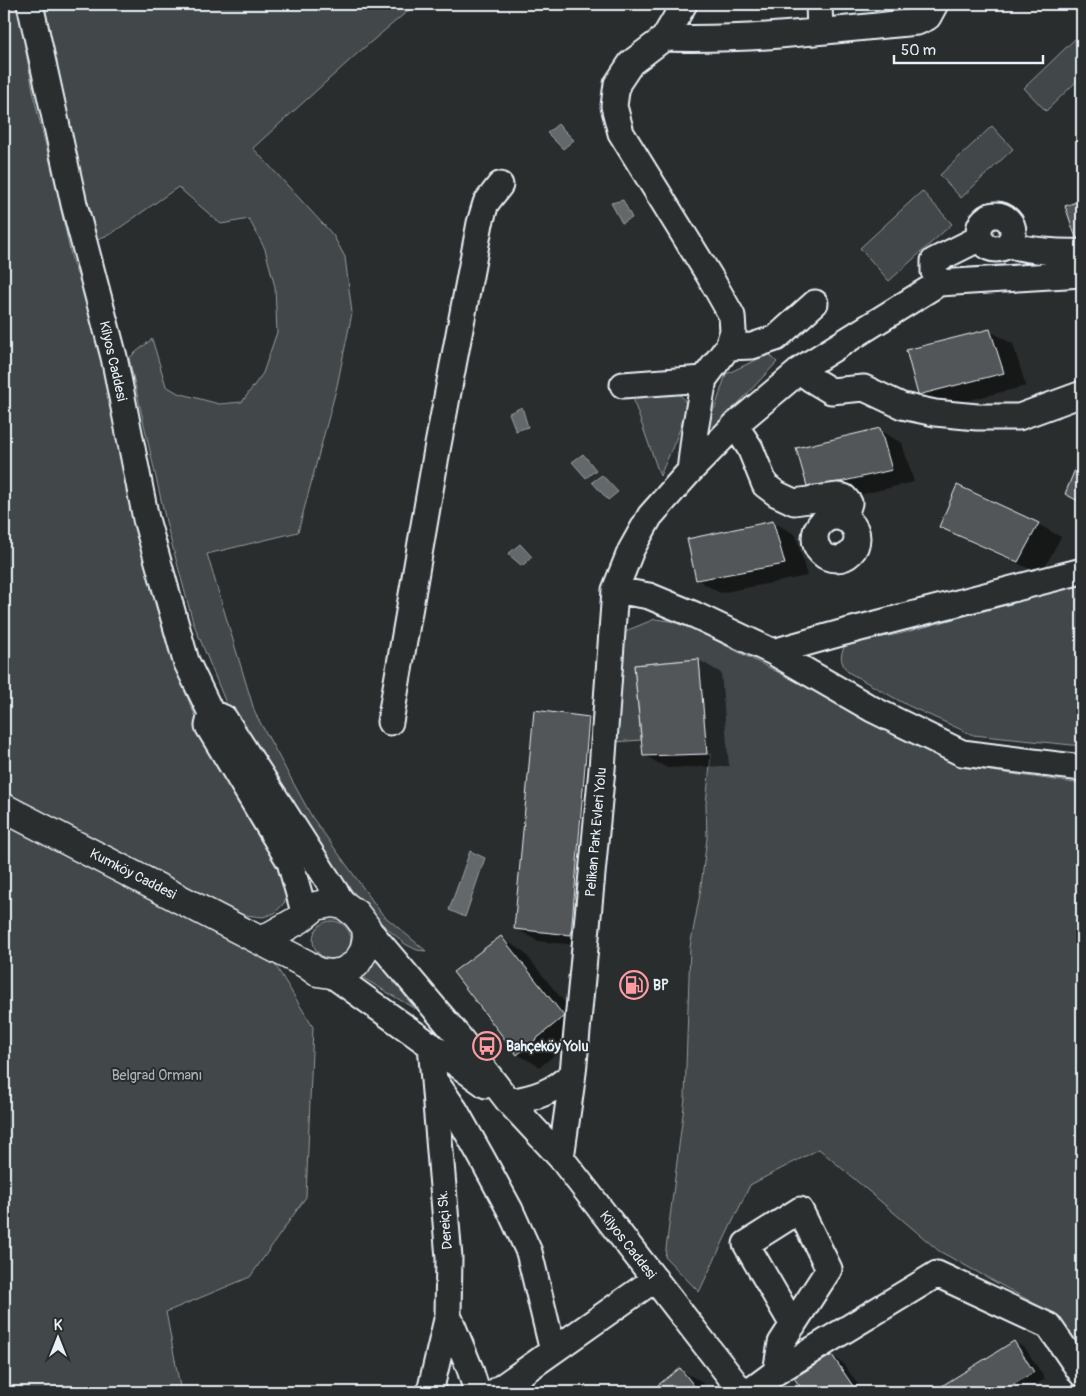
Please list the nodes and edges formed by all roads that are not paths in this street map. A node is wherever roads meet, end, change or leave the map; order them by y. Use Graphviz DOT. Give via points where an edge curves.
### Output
graph roads {
  1 [pos="30,4"];
  2 [pos="684,4"];
  3 [pos="819,4"];
  4 [pos="935,4"];
  5 [pos="820,32"];
  6 [pos="664,38"];
  7 [pos="500,185"];
  8 [pos="1082,252"];
  9 [pos="1082,274"];
  10 [pos="939,283"];
  11 [pos="815,303"];
  12 [pos="728,348"];
  13 [pos="800,370"];
  14 [pos="704,379"];
  15 [pos="623,385"];
  16 [pos="1082,394"];
  17 [pos="735,425"];
  18 [pos="690,471"];
  19 [pos="844,519"];
  20 [pos="1082,571"];
  21 [pos="615,590"];
  22 [pos="773,652"];
  23 [pos="211,713"];
  24 [pos="390,722"];
  25 [pos="1082,768"];
  26 [pos="4,808"];
  27 [pos="344,905"];
  28 [pos="302,917"];
  29 [pos="366,928"];
  30 [pos="261,941"];
  31 [pos="306,964"];
  32 [pos="331,974"];
  33 [pos="431,1045"];
  34 [pos="573,1073"];
  35 [pos="434,1079"];
  36 [pos="509,1102"];
  37 [pos="561,1158"];
  38 [pos="655,1279"];
  39 [pos="448,1315"];
  40 [pos="793,1325"];
  41 [pos="553,1351"];
  42 [pos="776,1372"];
  43 [pos="1082,1374"];
  44 [pos="430,1392"];
  45 [pos="477,1392"];
  46 [pos="495,1392"];
  47 [pos="742,1392"];
  48 [pos="749,1392"];
  1 -- 23 [label="street, Kilyos Caddesi" via="74,204 114,357 146,519 186,661"];
  2 -- 6 [label="street"];
  3 -- 5 [label="street"];
  4 -- 5 [label="street" via="928,16 917,22"];
  5 -- 6 [label="street"];
  6 -- 12 [label="street" via="631,63 617,84 614,106 621,133 732,316"];
  7 -- 24 [label="street" via="486,203 480,223"];
  8 -- 10 [label="street" via="1008,244 992,249 980,238 934,261"];
  9 -- 10 [label="street"];
  10 -- 13 [label="street, Pelikan Park Evleri Yolu"];
  11 -- 12 [label="street" via="776,338 752,346"];
  12 -- 14 [label="street"];
  13 -- 16 [label="street" via="831,391 864,388 902,406 977,417 1018,417"];
  13 -- 17 [label="street, Pelikan Park Evleri Yolu"];
  14 -- 15 [label="street"];
  14 -- 18 [label="street"];
  17 -- 18 [label="street, Pelikan Park Evleri Yolu"];
  17 -- 19 [label="street" via="750,448 765,485 794,502 844,497 849,502"];
  18 -- 21 [label="street, Pelikan Park Evleri Yolu" via="650,516 631,550"];
  20 -- 22 [label="street"];
  21 -- 22 [label="street" via="649,596"];
  21 -- 34 [label="street, Pelikan Park Evleri Yolu" via="602,769"];
  22 -- 25 [label="street" via="872,709 962,753"];
  23 -- 27 [label="street" via="224,718"];
  23 -- 28 [label="street" via="208,726 290,862"];
  26 -- 30 [label="main road, Kumköy Caddesi"];
  27 -- 28 [label="main road" via="316,906"];
  27 -- 29 [label="main road"];
  28 -- 30 [label="main road"];
  28 -- 31 [label="main road" via="295,938 297,950"];
  29 -- 32 [label="main road" via="364,951 356,964 343,972"];
  29 -- 36 [label="street" via="458,1036"];
  30 -- 31 [label="main road, Kumköy Caddesi"];
  31 -- 32 [label="main road" via="317,972"];
  32 -- 33 [label="street"];
  33 -- 35 [label="street, Dereiçi Sk."];
  33 -- 36 [label="street"];
  34 -- 36 [label="street" via="552,1090 530,1099"];
  34 -- 37 [label="street, Pelikan Park Evleri Yolu"];
  35 -- 39 [label="street, Dereiçi Sk." via="448,1258"];
  35 -- 41 [label="street" via="483,1160 529,1252"];
  36 -- 37 [label="street, Kilyos Caddesi"];
  37 -- 38 [label="street, Kilyos Caddesi"];
  38 -- 41 [label="street"];
  38 -- 47 [label="street, Kilyos Caddesi"];
  39 -- 44 [label="street, Dereiçi Sk."];
  39 -- 45 [label="street"];
  40 -- 42 [label="street" via="780,1343"];
  41 -- 46 [label="street"];
  42 -- 43 [label="street" via="937,1274 1049,1326"];
  42 -- 48 [label="street"];
}
